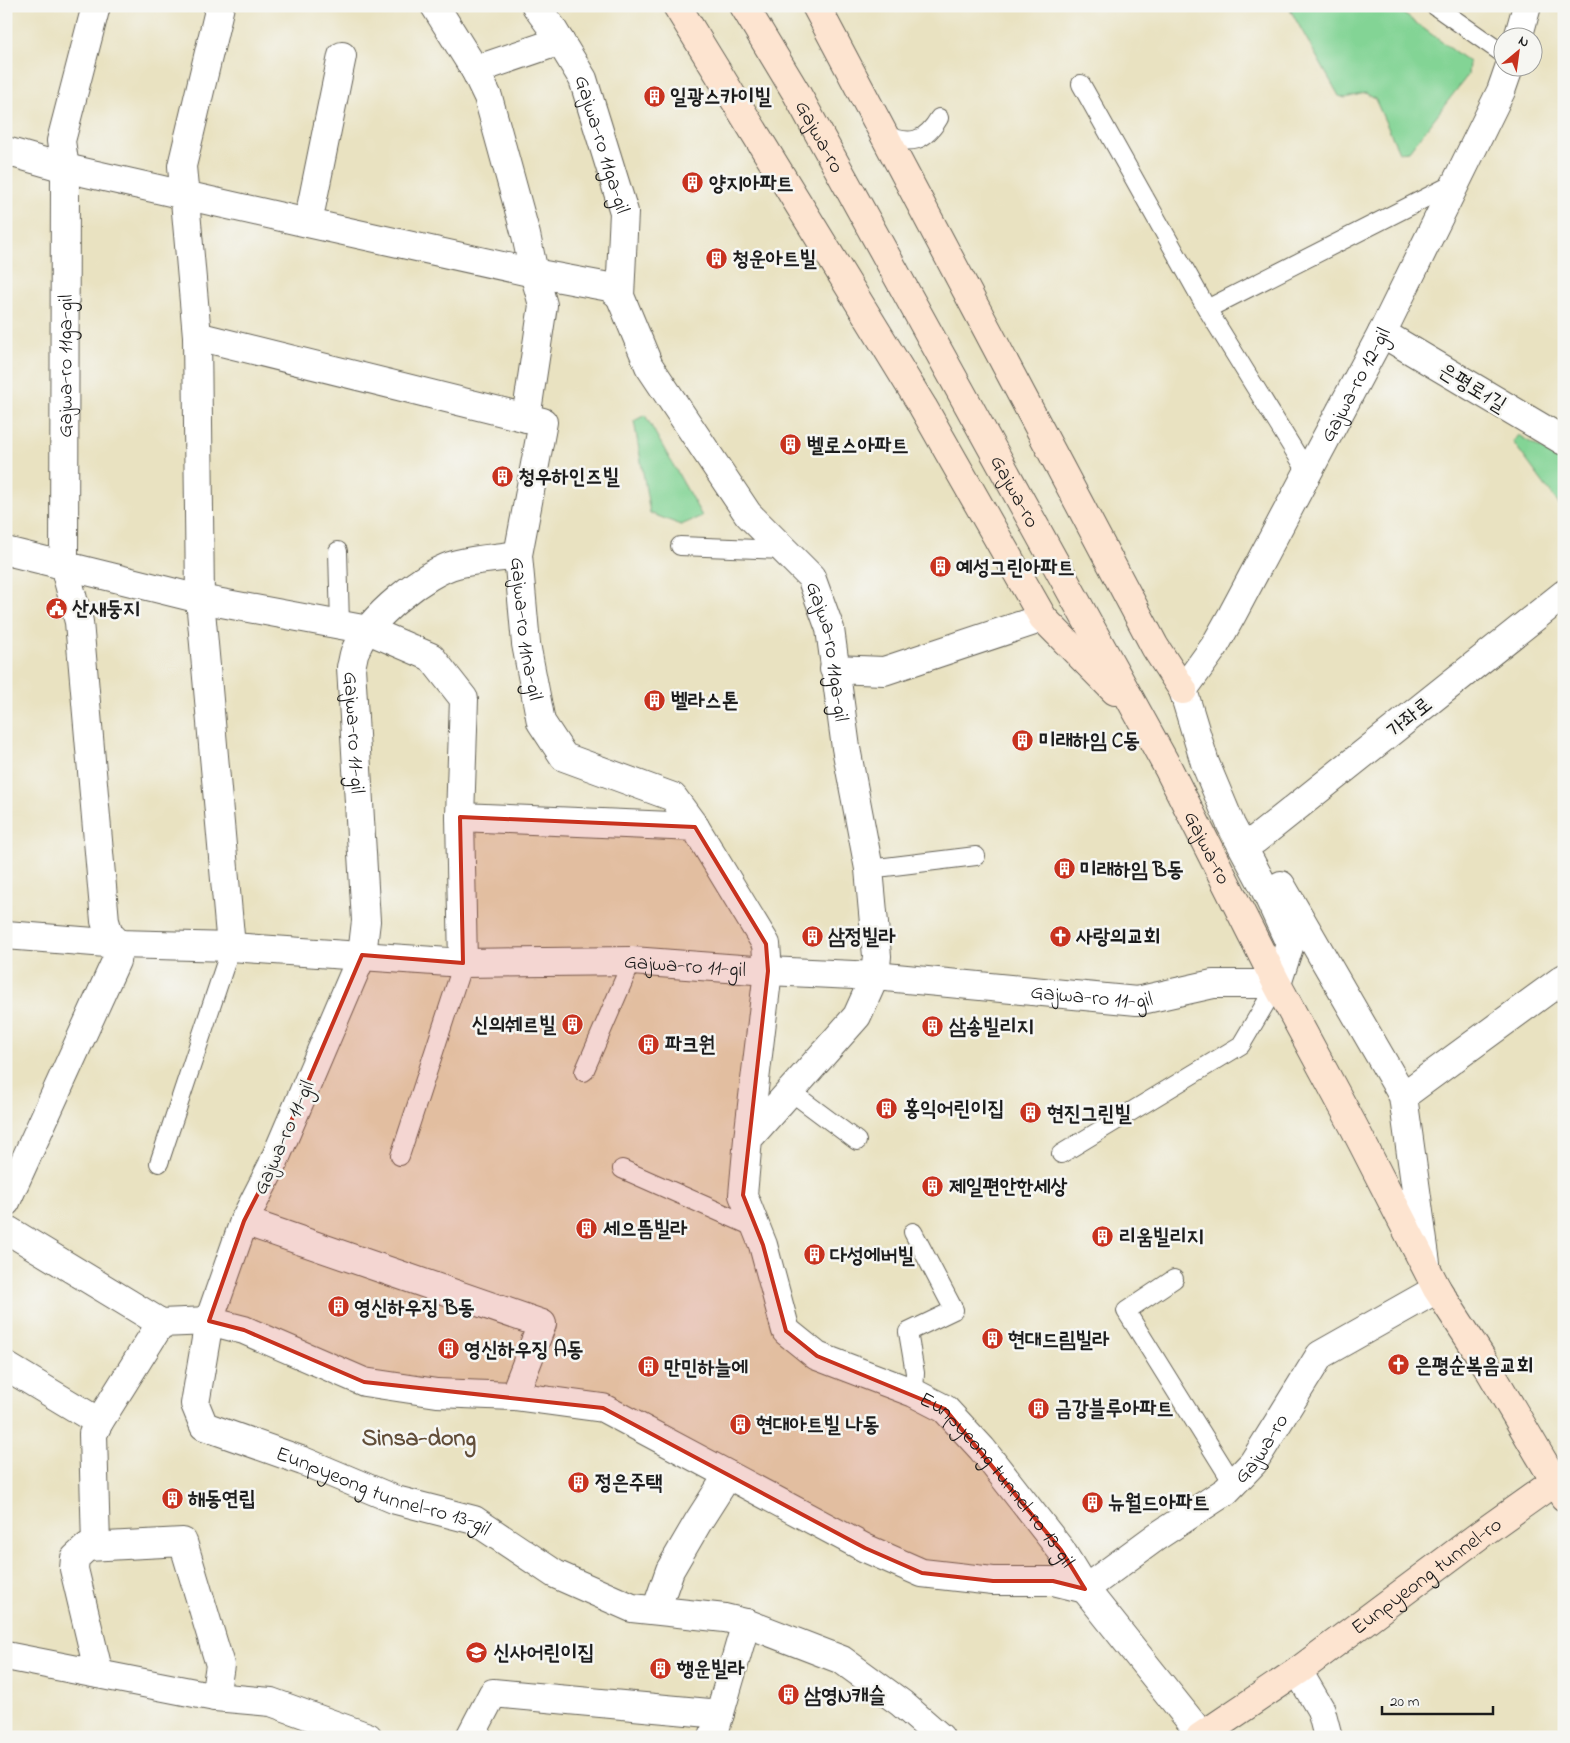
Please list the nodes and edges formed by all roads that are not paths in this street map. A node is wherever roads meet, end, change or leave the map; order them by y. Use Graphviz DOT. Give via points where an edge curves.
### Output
graph roads {
  1 [pos="96,6"];
  2 [pos="220,6"];
  3 [pos="435,6"];
  4 [pos="536,6"];
  5 [pos="677,6"];
  6 [pos="744,6"];
  7 [pos="816,6"];
  8 [pos="1435,6"];
  9 [pos="1527,6"];
  10 [pos="1521,28"];
  11 [pos="560,41"];
  12 [pos="1492,46"];
  13 [pos="342,56"];
  14 [pos="475,70"];
  15 [pos="1506,78"];
  16 [pos="1081,84"];
  17 [pos="939,118"];
  18 [pos="884,134"];
  19 [pos="6,151"];
  20 [pos="65,168"];
  21 [pos="1458,182"];
  22 [pos="186,194"];
  23 [pos="308,223"];
  24 [pos="534,273"];
  25 [pos="620,296"];
  26 [pos="1208,309"];
  27 [pos="1382,333"];
  28 [pos="197,336"];
  29 [pos="534,420"];
  30 [pos="1564,441"];
  31 [pos="1308,473"];
  32 [pos="680,546"];
  33 [pos="785,550"];
  34 [pos="6,551"];
  35 [pos="338,551"];
  36 [pos="518,555"];
  37 [pos="64,565"];
  38 [pos="1564,594"];
  39 [pos="200,599"];
  40 [pos="1043,618"];
  41 [pos="340,625"];
  42 [pos="368,630"];
  43 [pos="834,669"];
  44 [pos="1183,690"];
  45 [pos="1140,717"];
  46 [pos="460,817"];
  47 [pos="695,827"];
  48 [pos="1255,840"];
  49 [pos="976,856"];
  50 [pos="869,869"];
  51 [pos="6,935"];
  52 [pos="119,944"];
  53 [pos="231,947"];
  54 [pos="362,955"];
  55 [pos="632,961"];
  56 [pos="463,962"];
  57 [pos="768,972"];
  58 [pos="876,976"];
  59 [pos="1564,978"];
  60 [pos="1277,984"];
  61 [pos="584,1072"];
  62 [pos="790,1091"];
  63 [pos="1403,1096"];
  64 [pos="748,1139"];
  65 [pos="857,1141"];
  66 [pos="1061,1154"];
  67 [pos="400,1156"];
  68 [pos="158,1163"];
  69 [pos="622,1169"];
  70 [pos="6,1202"];
  71 [pos="244,1221"];
  72 [pos="758,1229"];
  73 [pos="6,1230"];
  74 [pos="913,1232"];
  75 [pos="1174,1279"];
  76 [pos="1432,1279"];
  77 [pos="209,1321"];
  78 [pos="161,1323"];
  79 [pos="6,1366"];
  80 [pos="914,1393"];
  81 [pos="514,1396"];
  82 [pos="99,1422"];
  83 [pos="728,1475"];
  84 [pos="1232,1483"];
  85 [pos="1561,1484"];
  86 [pos="89,1548"];
  87 [pos="1085,1589"];
  88 [pos="656,1610"];
  89 [pos="746,1623"];
  90 [pos="6,1656"];
  91 [pos="1298,1671"];
  92 [pos="99,1674"];
  93 [pos="215,1697"];
  94 [pos="716,1726"];
  95 [pos="1202,1736"];
  96 [pos="368,1737"];
  97 [pos="470,1737"];
  98 [pos="940,1737"];
  99 [pos="1328,1737"];
  1 -- 20 [label="street, Gajwa-ro 11ga-gil" via="61,141"];
  2 -- 22 [label="street" via="182,166"];
  3 -- 14 [label="street"];
  4 -- 11 [label="street, Gajwa-ro 11ga-gil"];
  5 -- 40 [label="main road" via="923,407"];
  6 -- 45 [label="main road, Gajwa-ro" via="797,94"];
  7 -- 18 [label="main road"];
  8 -- 12 [label="lane"];
  9 -- 10 [label="street"];
  11 -- 14 [label="street"];
  11 -- 25 [label="street, Gajwa-ro 11ga-gil" via="583,79 624,212"];
  13 -- 23 [label="street"];
  14 -- 24 [label="street" via="488,97"];
  15 -- 21 [label="street, Gajwa-ro 12-gil"];
  16 -- 26 [label="lane"];
  17 -- 18 [label="lane" via="932,130 913,140 898,141"];
  18 -- 44 [label="main road" via="1155,647"];
  19 -- 20 [label="street"];
  20 -- 22 [label="street"];
  20 -- 37 [label="street, Gajwa-ro 11ga-gil"];
  21 -- 26 [label="lane"];
  21 -- 27 [label="street, Gajwa-ro 12-gil"];
  22 -- 23 [label="street"];
  22 -- 28 [label="street"];
  23 -- 24 [label="street"];
  24 -- 25 [label="street" via="609,287"];
  24 -- 29 [label="street" via="543,305"];
  25 -- 33 [label="street, Gajwa-ro 11ga-gil" via="649,366 748,514"];
  26 -- 31 [label="lane"];
  27 -- 30 [label="street, 은평로1길"];
  27 -- 31 [label="street, Gajwa-ro 12-gil"];
  28 -- 29 [label="street"];
  28 -- 39 [label="street"];
  29 -- 36 [label="street"];
  31 -- 44 [label="street, Gajwa-ro 12-gil" via="1214,647"];
  32 -- 33 [label="lane"];
  33 -- 43 [label="street, Gajwa-ro 11ga-gil" via="811,577 830,629"];
  34 -- 37 [label="street"];
  35 -- 41 [label="lane"];
  36 -- 42 [label="street, Gajwa-ro 11na-gil" via="456,565 420,582 392,604"];
  36 -- 47 [label="street, Gajwa-ro 11na-gil" via="526,644 541,722 564,757 673,797"];
  37 -- 39 [label="street"];
  37 -- 52 [label="street" via="79,622 105,921"];
  38 -- 48 [label="street, 가좌로"];
  39 -- 41 [label="street"];
  39 -- 53 [label="street"];
  40 -- 43 [label="street" via="884,671"];
  40 -- 45 [label="main road"];
  41 -- 42 [label="street"];
  42 -- 46 [label="street" via="431,657 464,699"];
  42 -- 54 [label="street, Gajwa-ro 11-gil" via="356,649 351,668 366,921"];
  43 -- 50 [label="street, Gajwa-ro 11ga-gil"];
  44 -- 48 [label="street" via="1201,715"];
  44 -- 60 [label="street, Gajwa-ro" via="1205,763 1290,944"];
  45 -- 60 [label="main road, Gajwa-ro"];
  46 -- 47 [label="street"];
  46 -- 56 [label="street"];
  47 -- 57 [label="street, Gajwa-ro 11na-gil" via="766,944"];
  48 -- 63 [label="street"];
  49 -- 50 [label="lane"];
  50 -- 58 [label="street, Gajwa-ro 11ga-gil"];
  51 -- 52 [label="street, Gajwa-ro 11-gil"];
  52 -- 53 [label="street, Gajwa-ro 11-gil"];
  52 -- 70 [label="street" via="116,961"];
  53 -- 54 [label="street, Gajwa-ro 11-gil"];
  53 -- 68 [label="lane"];
  54 -- 56 [label="street, Gajwa-ro 11-gil"];
  54 -- 71 [label="street, Gajwa-ro 11-gil" via="272,1166"];
  55 -- 56 [label="street, Gajwa-ro 11-gil"];
  55 -- 57 [label="street, Gajwa-ro 11-gil"];
  55 -- 61 [label="lane"];
  56 -- 67 [label="lane"];
  57 -- 58 [label="street, Gajwa-ro 11-gil"];
  57 -- 64 [label="street, Gajwa-ro 11na-gil"];
  58 -- 60 [label="street, Gajwa-ro 11-gil" via="1137,1001 1214,984"];
  58 -- 62 [label="street" via="857,1016"];
  59 -- 63 [label="street"];
  60 -- 66 [label="lane, Gajwa-ro" via="1241,1044"];
  60 -- 76 [label="main road, Gajwa-ro"];
  62 -- 64 [label="street"];
  62 -- 65 [label="lane"];
  63 -- 76 [label="street, Gajwa-ro"];
  64 -- 72 [label="street" via="743,1195"];
  69 -- 72 [label="lane"];
  71 -- 77 [label="street, Gajwa-ro 11-gil"];
  71 -- 81 [label="street" via="542,1324"];
  72 -- 80 [label="street" via="786,1331 817,1356"];
  73 -- 78 [label="street"];
  74 -- 80 [label="lane, Eunpyeong tunnel-ro 13-gil" via="954,1310 908,1332 915,1373"];
  75 -- 84 [label="lane, Gajwa-ro" via="1126,1311"];
  76 -- 84 [label="street, Gajwa-ro" via="1320,1355 1253,1463"];
  76 -- 85 [label="main road, Gajwa-ro"];
  77 -- 78 [label="street, Eunpyeong tunnel-ro 13-gil"];
  77 -- 81 [label="street, Eunpyeong tunnel-ro 13-gil" via="244,1330 364,1382 437,1392"];
  77 -- 88 [label="street, Eunpyeong tunnel-ro 13-gil" via="195,1404 204,1426 302,1460 396,1500 474,1520 555,1574 632,1608"];
  78 -- 82 [label="street"];
  79 -- 82 [label="street"];
  80 -- 87 [label="street, Eunpyeong tunnel-ro 13-gil" via="945,1409 982,1449 1061,1550"];
  81 -- 83 [label="street, Eunpyeong tunnel-ro 13-gil" via="603,1408"];
  82 -- 86 [label="street" via="93,1434"];
  83 -- 87 [label="street, Eunpyeong tunnel-ro 13-gil" via="865,1548 922,1573 993,1581 1053,1581"];
  83 -- 88 [label="street" via="670,1570"];
  84 -- 87 [label="street" via="1226,1491"];
  85 -- 91 [label="main road, Eunpyeong tunnel-ro" via="1481,1534"];
  86 -- 92 [label="street" via="75,1558 74,1569"];
  86 -- 93 [label="street" via="183,1542 220,1665"];
  87 -- 95 [label="street, Eunpyeong tunnel-ro 13-gil"];
  88 -- 89 [label="street, Eunpyeong tunnel-ro 13-gil"];
  89 -- 94 [label="street"];
  89 -- 98 [label="street" via="842,1660 901,1703"];
  90 -- 92 [label="street"];
  91 -- 95 [label="main road, Eunpyeong tunnel-ro"];
  91 -- 99 [label="street" via="1320,1710"];
  92 -- 93 [label="street"];
  93 -- 96 [label="street" via="271,1702"];
  94 -- 97 [label="street" via="493,1694"];
}
